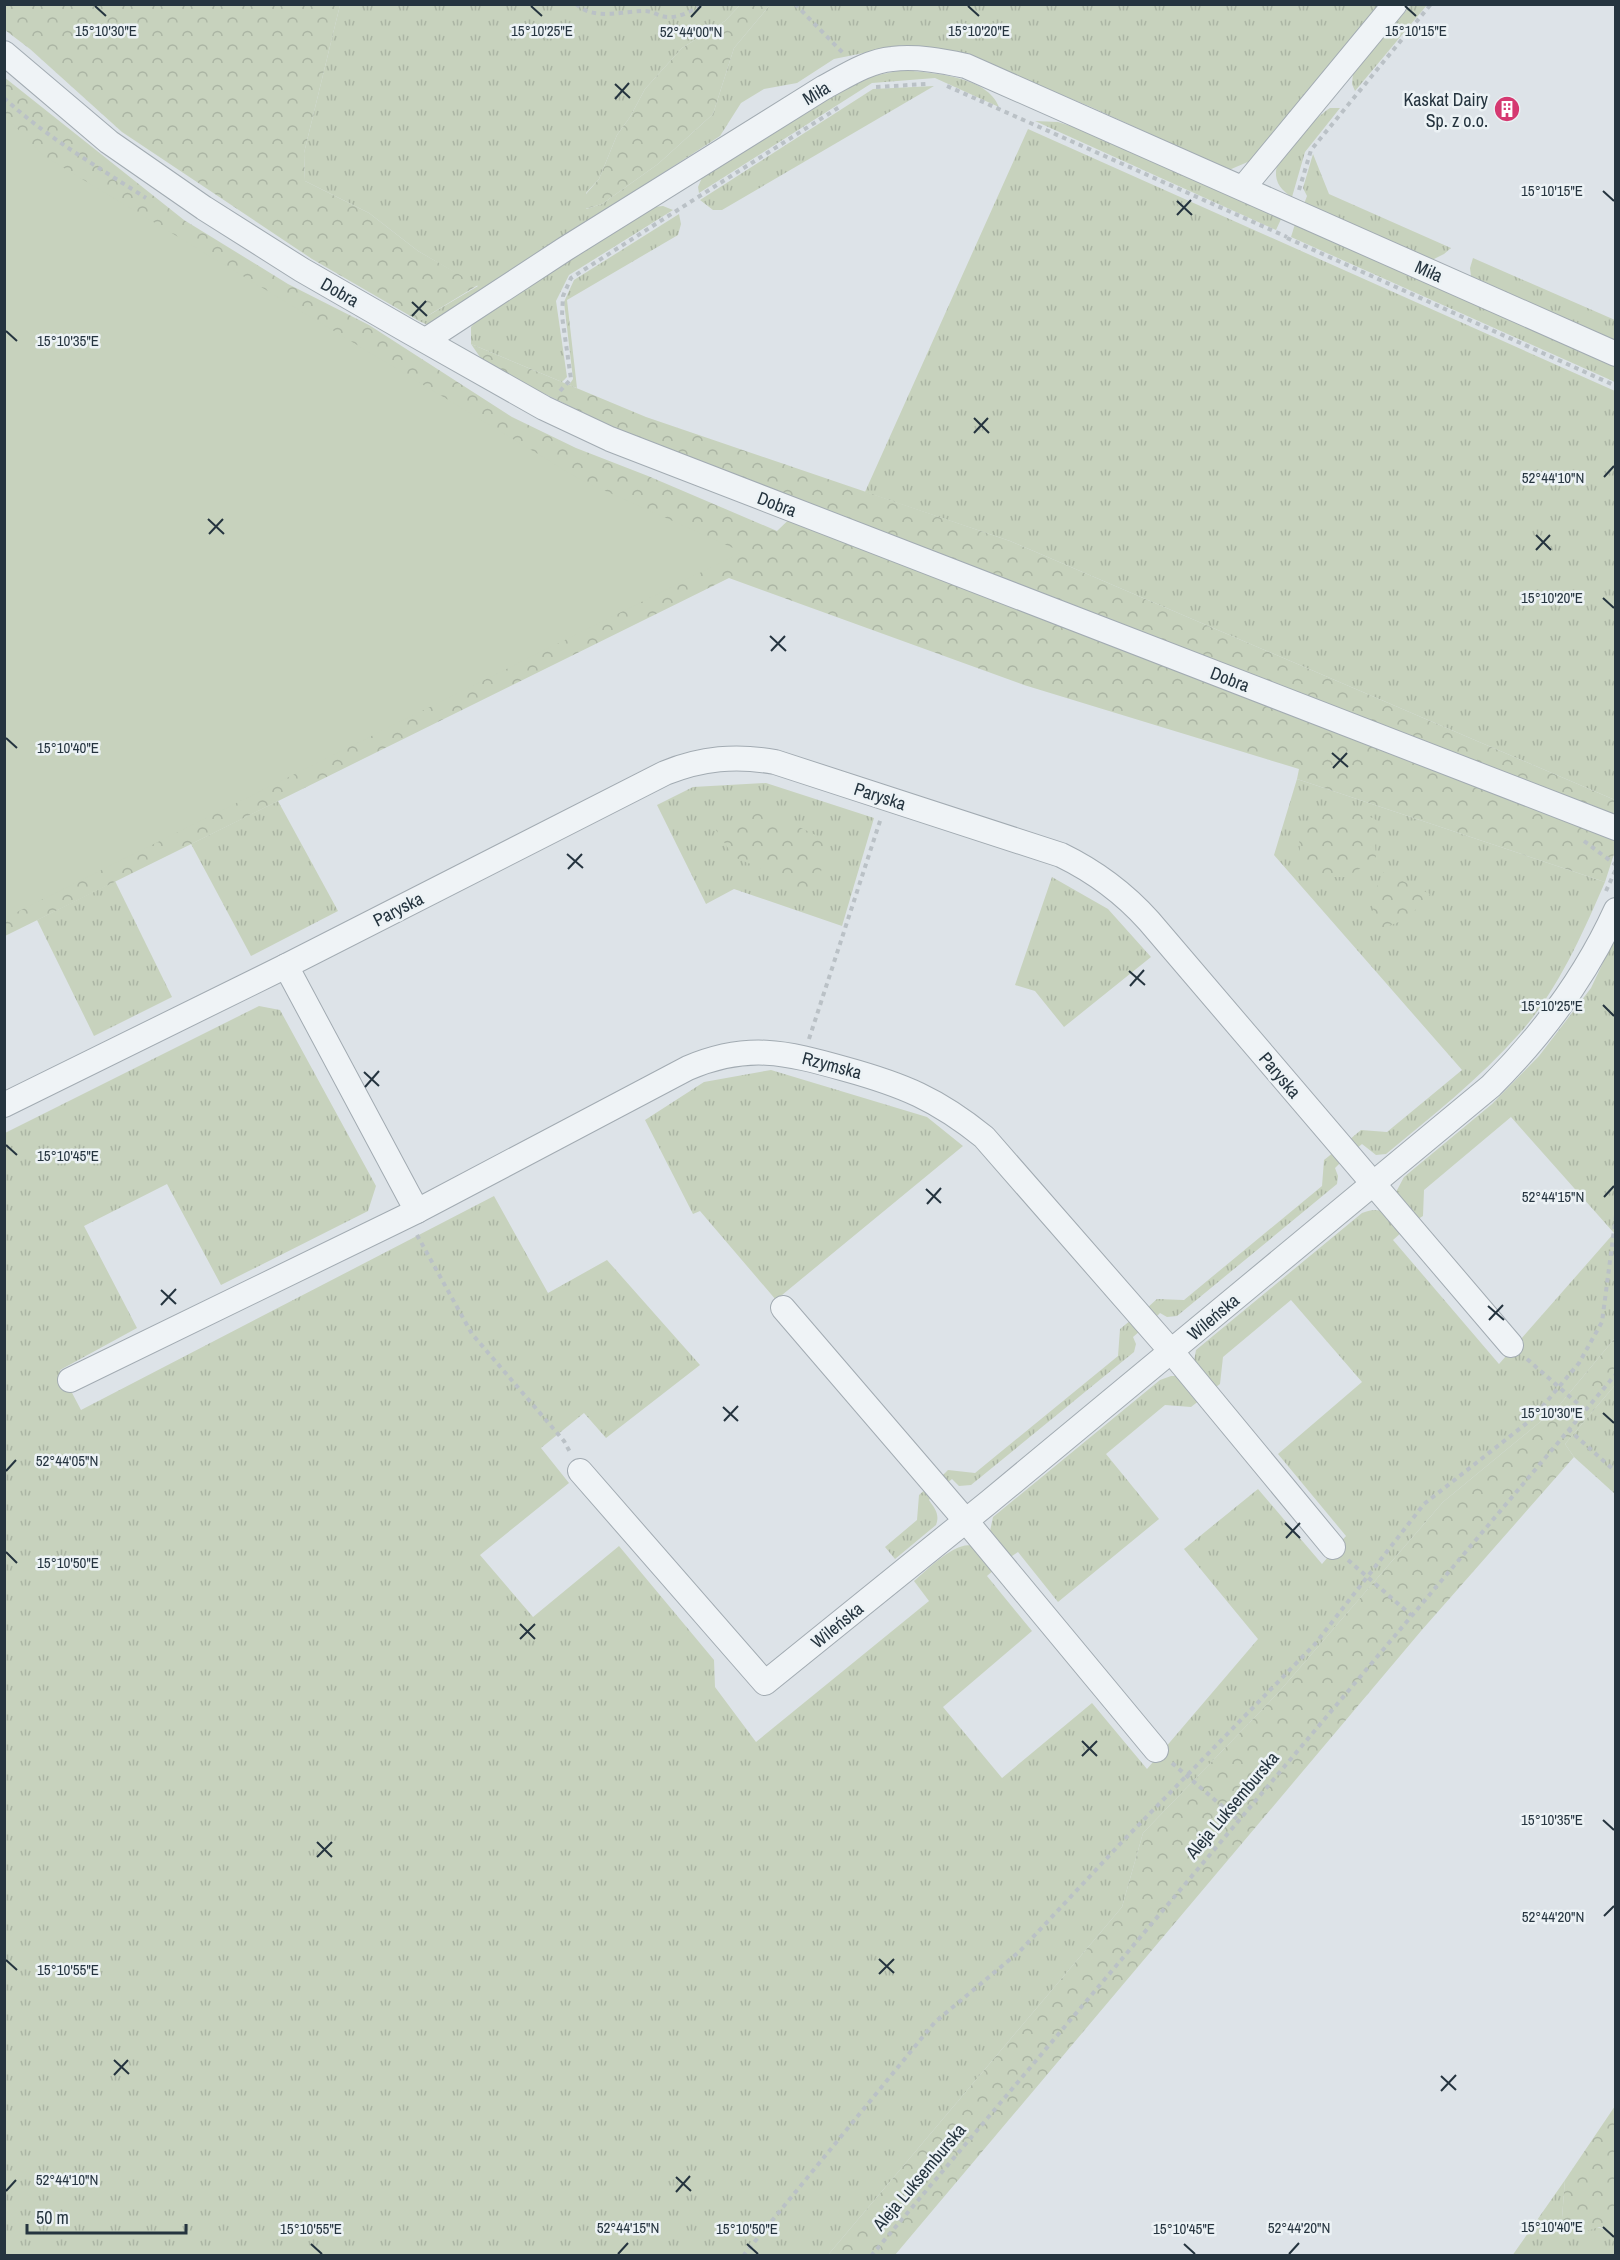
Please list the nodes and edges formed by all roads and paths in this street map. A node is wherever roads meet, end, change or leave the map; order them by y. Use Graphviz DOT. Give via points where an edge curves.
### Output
graph roads {
  1 [pos="576,4"];
  2 [pos="704,4"];
  3 [pos="795,4"];
  4 [pos="1395,4"];
  5 [pos="1431,4"];
  6 [pos="4,53"];
  7 [pos="865,78"];
  8 [pos="928,83"];
  9 [pos="940,83"];
  10 [pos="850,100"];
  11 [pos="1244,188"];
  12 [pos="1293,211"];
  13 [pos="1287,237"];
  14 [pos="426,340"];
  15 [pos="1616,354"];
  16 [pos="1616,386"];
  17 [pos="544,408"];
  18 [pos="887,798"];
  19 [pos="1616,828"];
  20 [pos="1616,910"];
  21 [pos="286,966"];
  22 [pos="803,1057"];
  23 [pos="4,1105"];
  24 [pos="1373,1185"];
  25 [pos="412,1214"];
  26 [pos="1616,1215"];
  27 [pos="783,1308"];
  28 [pos="1511,1345"];
  29 [pos="1171,1352"];
  30 [pos="1616,1374"];
  31 [pos="70,1380"];
  32 [pos="1585,1410"];
  33 [pos="1568,1429"];
  34 [pos="580,1471"];
  35 [pos="1616,1472"];
  36 [pos="966,1521"];
  37 [pos="1333,1547"];
  38 [pos="1411,1615"];
  39 [pos="1156,1750"];
  40 [pos="1237,1819"];
  41 [pos="743,2256"];
  42 [pos="871,2256"];
  1 -- 2 [label="path" via="584,12 647,11 668,17"];
  3 -- 7 [label="path"];
  4 -- 11 [label="street"];
  5 -- 12 [label="path" via="1311,150"];
  6 -- 14 [label="street, Dobra" via="109,142 156,176 302,270"];
  7 -- 8 [label="path"];
  7 -- 11 [label="street, Miła" via="890,59 930,58 966,66"];
  7 -- 14 [label="street, Miła" via="813,94"];
  9 -- 13 [label="path"];
  10 -- 17 [label="path" via="571,279 563,296 562,316 571,379"];
  11 -- 12 [label="street, Miła"];
  12 -- 13 [label="path"];
  12 -- 15 [label="street, Miła"];
  13 -- 16 [label="path"];
  14 -- 17 [label="street, Dobra"];
  17 -- 19 [label="street, Dobra" via="610,439"];
  18 -- 21 [label="street, Paryska" via="757,759 718,758 682,766"];
  18 -- 22 [label="path"];
  18 -- 24 [label="street, Paryska" via="1061,855 1117,889 1149,921"];
  20 -- 24 [label="street, Wileńska" via="1572,990 1520,1057"];
  21 -- 23 [label="street, Paryska"];
  21 -- 25 [label="street"];
  22 -- 25 [label="street, Rzymska" via="762,1052 705,1061"];
  22 -- 29 [label="street, Rzymska" via="916,1092 961,1119 994,1147"];
  24 -- 28 [label="street, Paryska"];
  24 -- 29 [label="street, Wileńska"];
  25 -- 31 [label="street, Rzymska"];
  25 -- 34 [label="path" via="472,1334 564,1441"];
  26 -- 41 [label="path" via="1602,1322 1579,1363 1532,1419 1424,1504 1315,1644 1020,1951 935,2022"];
  27 -- 36 [label="street"];
  28 -- 32 [label="path"];
  29 -- 36 [label="street, Wileńska"];
  29 -- 37 [label="street, Rzymska"];
  30 -- 32 [label="path, Aleja Luksemburska"];
  32 -- 33 [label="path, Aleja Luksemburska"];
  33 -- 35 [label="path"];
  33 -- 38 [label="path, Aleja Luksemburska"];
  34 -- 36 [label="street, Wileńska" via="765,1683"];
  36 -- 39 [label="street"];
  37 -- 38 [label="path"];
  38 -- 40 [label="path, Aleja Luksemburska"];
  39 -- 40 [label="path"];
  40 -- 42 [label="path, Aleja Luksemburska"];
}
